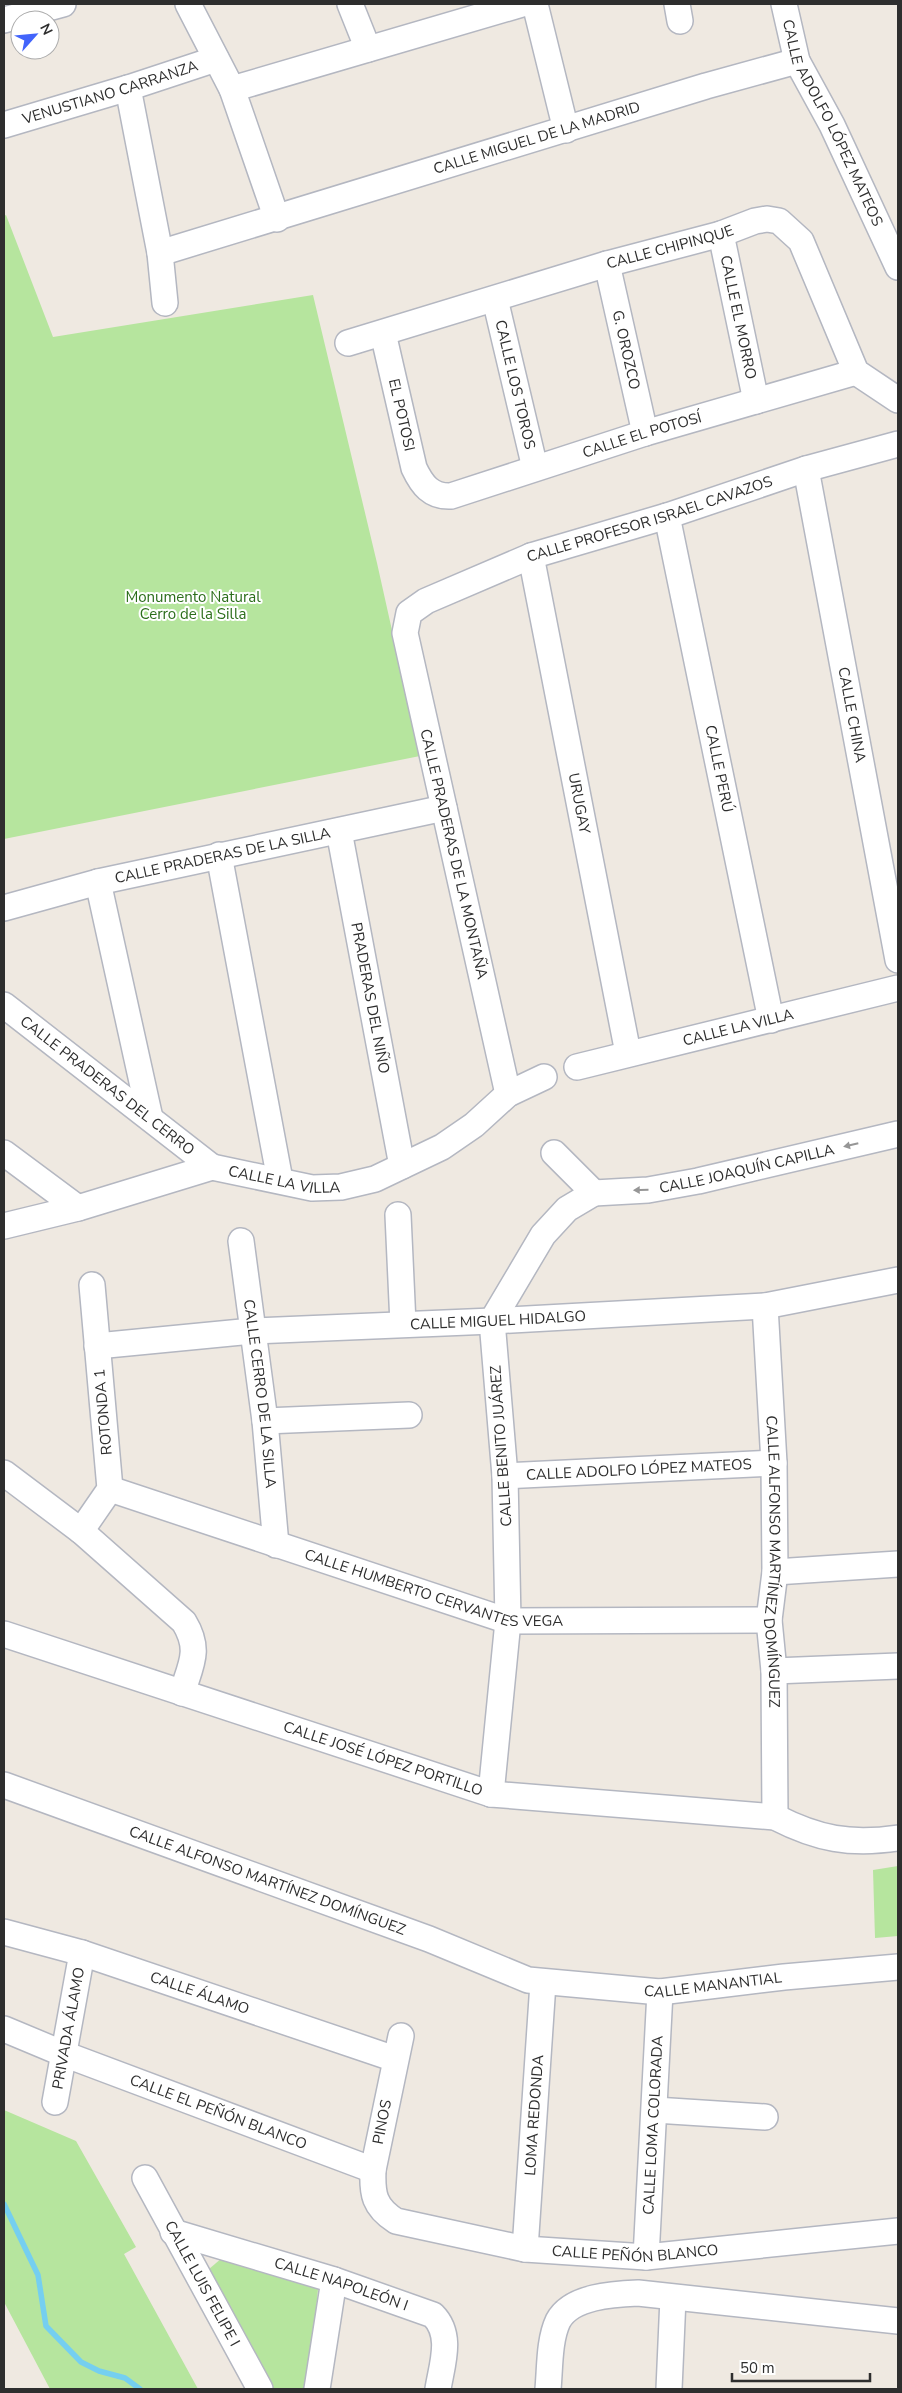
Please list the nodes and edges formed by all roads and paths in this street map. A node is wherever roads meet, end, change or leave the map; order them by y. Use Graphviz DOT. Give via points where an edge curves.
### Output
graph roads {
  1 [pos="63,4"];
  2 [pos="188,4"];
  3 [pos="350,4"];
  4 [pos="522,4"];
  5 [pos="535,4"];
  6 [pos="784,4"];
  7 [pos="4,20"];
  8 [pos="368,49"];
  9 [pos="216,59"];
  10 [pos="796,61"];
  11 [pos="128,88"];
  12 [pos="232,89"];
  13 [pos="4,125"];
  14 [pos="566,130"];
  15 [pos="277,219"];
  16 [pos="721,234"];
  17 [pos="160,253"];
  18 [pos="607,264"];
  19 [pos="898,267"];
  20 [pos="495,299"];
  21 [pos="165,304"];
  22 [pos="383,333"];
  23 [pos="348,343"];
  24 [pos="856,372"];
  25 [pos="898,400"];
  26 [pos="756,401"];
  27 [pos="645,434"];
  28 [pos="898,444"];
  29 [pos="535,468"];
  30 [pos="806,469"];
  31 [pos="429,491"];
  32 [pos="667,516"];
  33 [pos="531,556"];
  34 [pos="409,614"];
  35 [pos="444,808"];
  36 [pos="339,831"];
  37 [pos="219,854"];
  38 [pos="98,882"];
  39 [pos="4,908"];
  40 [pos="898,960"];
  41 [pos="898,988"];
  42 [pos="4,1004"];
  43 [pos="771,1020"];
  44 [pos="628,1053"];
  45 [pos="578,1067"];
  46 [pos="544,1077"];
  47 [pos="508,1094"];
  48 [pos="150,1118"];
  49 [pos="898,1134"];
  50 [pos="4,1153"];
  51 [pos="554,1153"];
  52 [pos="402,1166"];
  53 [pos="212,1167"];
  54 [pos="280,1180"];
  55 [pos="594,1193"];
  56 [pos="78,1208"];
  57 [pos="398,1216"];
  58 [pos="4,1226"];
  59 [pos="241,1241"];
  60 [pos="898,1280"];
  61 [pos="92,1285"];
  62 [pos="765,1306"];
  63 [pos="492,1321"];
  64 [pos="403,1324"];
  65 [pos="252,1330"];
  66 [pos="97,1346"];
  67 [pos="409,1415"];
  68 [pos="265,1421"];
  69 [pos="774,1463"];
  70 [pos="4,1474"];
  71 [pos="505,1476"];
  72 [pos="110,1490"];
  73 [pos="81,1531"];
  74 [pos="276,1545"];
  75 [pos="898,1564"];
  76 [pos="775,1572"];
  77 [pos="508,1620"];
  78 [pos="770,1620"];
  79 [pos="4,1634"];
  80 [pos="898,1666"];
  81 [pos="774,1671"];
  82 [pos="182,1693"];
  83 [pos="4,1786"];
  84 [pos="491,1794"];
  85 [pos="775,1817"];
  86 [pos="898,1838"];
  87 [pos="4,1932"];
  88 [pos="82,1954"];
  89 [pos="898,1967"];
  90 [pos="535,1981"];
  91 [pos="660,1992"];
  92 [pos="4,2029"];
  93 [pos="398,2048"];
  94 [pos="64,2054"];
  95 [pos="55,2102"];
  96 [pos="655,2110"];
  97 [pos="765,2117"];
  98 [pos="373,2170"];
  99 [pos="145,2178"];
  100 [pos="380,2207"];
  101 [pos="898,2231"];
  102 [pos="174,2232"];
  103 [pos="525,2249"];
  104 [pos="646,2257"];
  105 [pos="334,2280"];
  106 [pos="673,2298"];
  107 [pos="898,2321"];
  108 [pos="260,2389"];
  109 [pos="317,2389"];
  110 [pos="438,2389"];
  111 [pos="548,2389"];
  112 [pos="669,2389"];
  1 -- 7 [label="street"];
  2 -- 9 [label="street"];
  3 -- 8 [label="street"];
  4 -- 8 [label="street"];
  5 -- 14 [label="street"];
  6 -- 10 [label="street, CALLE ADOLFO LÓPEZ MATEOS"];
  8 -- 12 [label="street"];
  9 -- 11 [label="street, VENUSTIANO CARRANZA"];
  9 -- 12 [label="street"];
  10 -- 14 [label="street, CALLE MIGUEL DE LA MADRID"];
  10 -- 19 [label="street, CALLE ADOLFO LÓPEZ MATEOS" via="832,126"];
  11 -- 13 [label="street, VENUSTIANO CARRANZA"];
  11 -- 17 [label="street"];
  12 -- 15 [label="street"];
  14 -- 15 [label="street, CALLE MIGUEL DE LA MADRID"];
  15 -- 17 [label="street, CALLE MIGUEL DE LA MADRID"];
  16 -- 18 [label="street, CALLE CHIPINQUE"];
  16 -- 24 [label="street, CALLE CHIPINQUE" via="755,220 767,219 779,221 792,230 801,241"];
  16 -- 26 [label="street, CALLE EL MORRO"];
  17 -- 21 [label="street"];
  18 -- 20 [label="street, CALLE CHIPINQUE"];
  18 -- 27 [label="street, G. OROZCO"];
  20 -- 22 [label="street, CALLE CHIPINQUE"];
  20 -- 29 [label="street, CALLE LOS TOROS"];
  22 -- 23 [label="street, CALLE CHIPINQUE"];
  22 -- 31 [label="street, EL POTOSI" via="414,468"];
  24 -- 25 [label="street"];
  24 -- 26 [label="street, CALLE EL POTOSÍ"];
  26 -- 27 [label="street, CALLE EL POTOSÍ"];
  27 -- 29 [label="street, CALLE EL POTOSÍ"];
  28 -- 30 [label="street, CALLE PROFESOR ISRAEL CAVAZOS"];
  29 -- 31 [label="street, CALLE EL POTOSÍ" via="450,496"];
  30 -- 32 [label="street, CALLE PROFESOR ISRAEL CAVAZOS"];
  30 -- 40 [label="street, CALLE CHINA"];
  32 -- 33 [label="street, CALLE PROFESOR ISRAEL CAVAZOS"];
  32 -- 43 [label="street, CALLE PERÚ"];
  33 -- 34 [label="street, CALLE PROFESOR ISRAEL CAVAZOS" via="426,601"];
  33 -- 44 [label="street, URUGAY"];
  34 -- 35 [label="street, CALLE PRADERAS DE LA MONTAÑA" via="405,633"];
  35 -- 36 [label="street, CALLE PRADERAS DE LA SILLA"];
  35 -- 47 [label="street, CALLE PRADERAS DE LA MONTAÑA"];
  36 -- 37 [label="street, CALLE PRADERAS DE LA SILLA"];
  36 -- 52 [label="street, PRADERAS DEL NIÑO"];
  37 -- 38 [label="street, CALLE PRADERAS DE LA SILLA"];
  37 -- 54 [label="street"];
  38 -- 39 [label="street, CALLE PRADERAS DE LA SILLA"];
  38 -- 48 [label="street"];
  41 -- 43 [label="street, CALLE LA VILLA"];
  42 -- 48 [label="street, CALLE PRADERAS DEL CERRO"];
  43 -- 44 [label="street, CALLE LA VILLA"];
  44 -- 45 [label="street, CALLE LA VILLA"];
  46 -- 47 [label="street, CALLE LA VILLA"];
  47 -- 52 [label="street, CALLE LA VILLA" via="458,1136"];
  48 -- 53 [label="street, CALLE PRADERAS DEL CERRO"];
  49 -- 55 [label="street, CALLE JOAQUÍN CAPILLA, one-way" via="698,1181 648,1190"];
  50 -- 56 [label="street"];
  51 -- 55 [label="street"];
  52 -- 54 [label="street, CALLE LA VILLA" via="375,1178 340,1187 312,1188"];
  53 -- 54 [label="street, CALLE LA VILLA"];
  53 -- 56 [label="street, CALLE LA VILLA"];
  55 -- 63 [label="street" via="567,1209 543,1235"];
  56 -- 58 [label="street, CALLE LA VILLA"];
  57 -- 64 [label="street"];
  59 -- 65 [label="street, CALLE CERRO DE LA SILLA"];
  60 -- 62 [label="street, CALLE MIGUEL HIDALGO"];
  61 -- 66 [label="street, ROTONDA 1"];
  62 -- 63 [label="street, CALLE MIGUEL HIDALGO"];
  62 -- 69 [label="street, CALLE ALFONSO MARTÍNEZ DOMÍNGUEZ"];
  63 -- 64 [label="street, CALLE MIGUEL HIDALGO"];
  63 -- 71 [label="street, CALLE BENITO JUÁREZ"];
  64 -- 65 [label="street, CALLE MIGUEL HIDALGO"];
  65 -- 66 [label="street, CALLE MIGUEL HIDALGO"];
  65 -- 68 [label="street, CALLE CERRO DE LA SILLA"];
  66 -- 72 [label="street, ROTONDA 1"];
  67 -- 68 [label="street"];
  68 -- 74 [label="street, CALLE CERRO DE LA SILLA"];
  69 -- 71 [label="street, CALLE ADOLFO LÓPEZ MATEOS"];
  69 -- 76 [label="street, CALLE ALFONSO MARTÍNEZ DOMÍNGUEZ"];
  70 -- 73 [label="street"];
  71 -- 77 [label="street, CALLE BENITO JUÁREZ"];
  72 -- 73 [label="street"];
  72 -- 74 [label="street, CALLE HUMBERTO CERVANTES VEGA"];
  73 -- 82 [label="street" via="184,1622 192,1636 194,1652"];
  74 -- 77 [label="street, CALLE HUMBERTO CERVANTES VEGA"];
  75 -- 76 [label="street"];
  76 -- 78 [label="street, CALLE ALFONSO MARTÍNEZ DOMÍNGUEZ"];
  77 -- 78 [label="street, CALLE HUMBERTO CERVANTES VEGA"];
  77 -- 84 [label="street, CALLE BENITO JUÁREZ"];
  78 -- 81 [label="street, CALLE ALFONSO MARTÍNEZ DOMÍNGUEZ"];
  79 -- 82 [label="street, CALLE JOSÉ LÓPEZ PORTILLO"];
  80 -- 81 [label="street"];
  81 -- 85 [label="street, CALLE ALFONSO MARTÍNEZ DOMÍNGUEZ"];
  82 -- 84 [label="street, CALLE JOSÉ LÓPEZ PORTILLO"];
  83 -- 90 [label="street, CALLE ALFONSO MARTÍNEZ DOMÍNGUEZ" via="429,1939"];
  84 -- 85 [label="street, CALLE JOSÉ LÓPEZ PORTILLO"];
  85 -- 86 [label="street" via="802,1831 827,1838"];
  87 -- 88 [label="street, CALLE ÁLAMO"];
  88 -- 93 [label="street, CALLE ÁLAMO"];
  88 -- 94 [label="street, PRIVADA ÁLAMO"];
  89 -- 91 [label="street, CALLE MANANTIAL"];
  90 -- 91 [label="street, CALLE MANANTIAL"];
  90 -- 103 [label="street, LOMA REDONDA"];
  91 -- 96 [label="street, CALLE LOMA COLORADA"];
  92 -- 94 [label="street, CALLE EL PEÑÓN BLANCO"];
  93 -- 98 [label="street, PINOS"];
  94 -- 95 [label="street, PRIVADA ÁLAMO"];
  94 -- 98 [label="street, CALLE EL PEÑÓN BLANCO"];
  96 -- 97 [label="street"];
  96 -- 104 [label="street, CALLE LOMA COLORADA"];
  98 -- 100 [label="street, PINOS" via="372,2190"];
  99 -- 102 [label="street, CALLE LUIS FELIPE I"];
  100 -- 103 [label="street, CALLE PEÑÓN BLANCO" via="396,2221"];
  101 -- 104 [label="street, CALLE PEÑÓN BLANCO"];
  102 -- 105 [label="street, CALLE NAPOLEÓN I"];
  102 -- 108 [label="street, CALLE LUIS FELIPE I"];
  103 -- 104 [label="street, CALLE PEÑÓN BLANCO"];
  105 -- 109 [label="street"];
  105 -- 110 [label="street, CALLE NAPOLEÓN I" via="421,2310 441,2323 445,2346"];
  106 -- 107 [label="street"];
  106 -- 111 [label="street" via="620,2294 574,2305 564,2312 554,2337"];
  106 -- 112 [label="street"];
}
